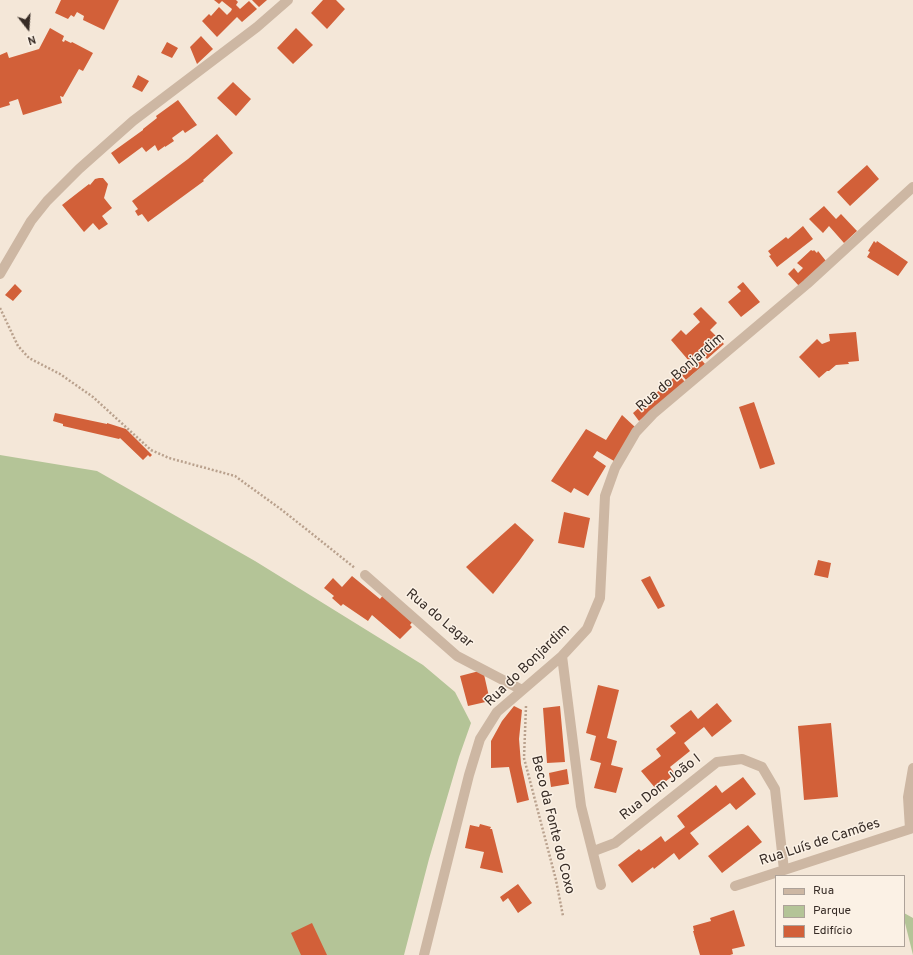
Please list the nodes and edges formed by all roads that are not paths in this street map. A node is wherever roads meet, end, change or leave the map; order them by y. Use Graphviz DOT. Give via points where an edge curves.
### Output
graph roads {
  1 [pos="287,0"];
  2 [pos="913,187"];
  3 [pos="0,274"];
  4 [pos="365,575"];
  5 [pos="562,656"];
  6 [pos="522,690"];
  7 [pos="913,768"];
  8 [pos="911,828"];
  9 [pos="594,851"];
  10 [pos="784,870"];
  11 [pos="601,885"];
  12 [pos="736,886"];
  13 [pos="424,955"];
  1 -- 3 [label="street" via="257,27 134,121 79,170 47,201 31,221"];
  2 -- 5 [label="street, Rua do Bonjardim" via="808,284 653,414 636,432 615,468 605,496 600,598 587,629"];
  4 -- 6 [label="street, Rua do Lagar" via="457,656"];
  5 -- 6 [label="street, Rua do Bonjardim"];
  5 -- 9 [label="street" via="581,806"];
  6 -- 13 [label="street, Rua do Bonjardim" via="498,712 480,739"];
  7 -- 8 [label="street" via="908,797"];
  8 -- 10 [label="street, Rua Luís de Camões"];
  9 -- 10 [label="street, Rua Dom João I" via="615,843 717,762 742,759 762,767 774,789"];
  9 -- 11 [label="street"];
  10 -- 12 [label="street, Rua Luís de Camões"];
}
